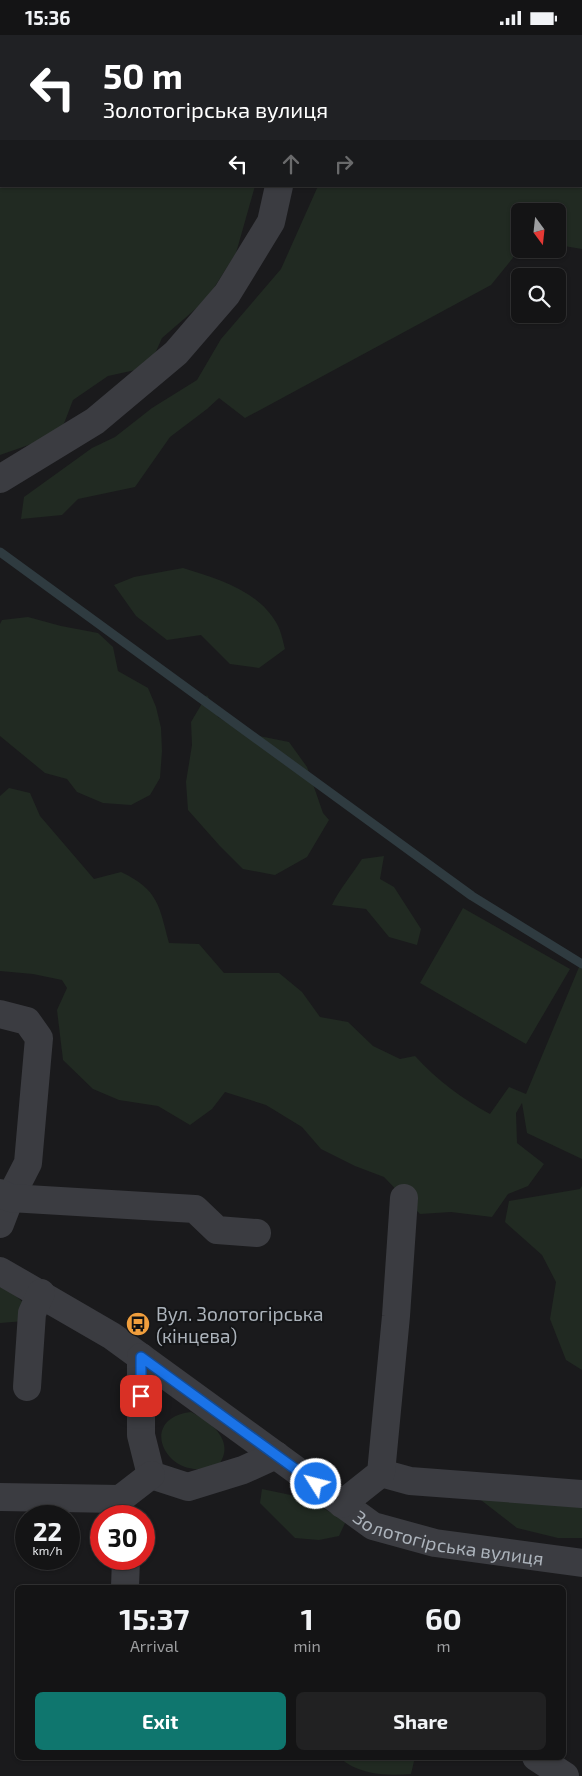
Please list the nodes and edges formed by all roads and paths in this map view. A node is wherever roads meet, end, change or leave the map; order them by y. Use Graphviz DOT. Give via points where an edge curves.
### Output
graph roads {
  1 [pos="279,187"];
  2 [pos="0,479"];
  3 [pos="0,1013"];
  4 [pos="5,1195"];
  5 [pos="404,1197"];
  6 [pos="0,1224"];
  7 [pos="257,1233"];
  8 [pos="0,1271"];
  9 [pos="41,1293"];
  10 [pos="141,1357"];
  11 [pos="27,1387"];
  12 [pos="276,1455"];
  13 [pos="381,1473"];
  14 [pos="151,1475"];
  15 [pos="582,1494"];
  16 [pos="0,1497"];
  17 [pos="342,1504"];
  18 [pos="90,1505"];
  19 [pos="126,1505"];
  20 [pos="582,1563"];
  21 [pos="126,1570"];
  22 [pos="125,1585"];
  23 [pos="541,1760"];
  24 [pos="565,1776"];
  1 -- 2 [label="street" via="271,222 227,294 176,353 95,421"];
  3 -- 4 [label="street" via="28,1021 39,1038 28,1163"];
  4 -- 6 [label="street"];
  4 -- 7 [label="street" via="195,1209 217,1230"];
  5 -- 13 [label="street"];
  8 -- 9 [label="street, Золотогірська вулиця"];
  9 -- 10 [label="street, Золотогірська вулиця" via="112,1335"];
  9 -- 11 [label="street" via="32,1313"];
  10 -- 12 [label="street, Золотогірська вулиця"];
  10 -- 14 [label="street" via="141,1435"];
  12 -- 14 [label="street" via="188,1487"];
  12 -- 17 [label="street, Золотогірська вулиця"];
  13 -- 15 [label="street" via="410,1481"];
  13 -- 17 [label="street"];
  14 -- 19 [label="street"];
  16 -- 18 [label="street"];
  17 -- 20 [label="street, Золотогірська вулиця" via="373,1526 435,1543"];
  21 -- 22 [label="street"];
  23 -- 24 [label="street"];
}
